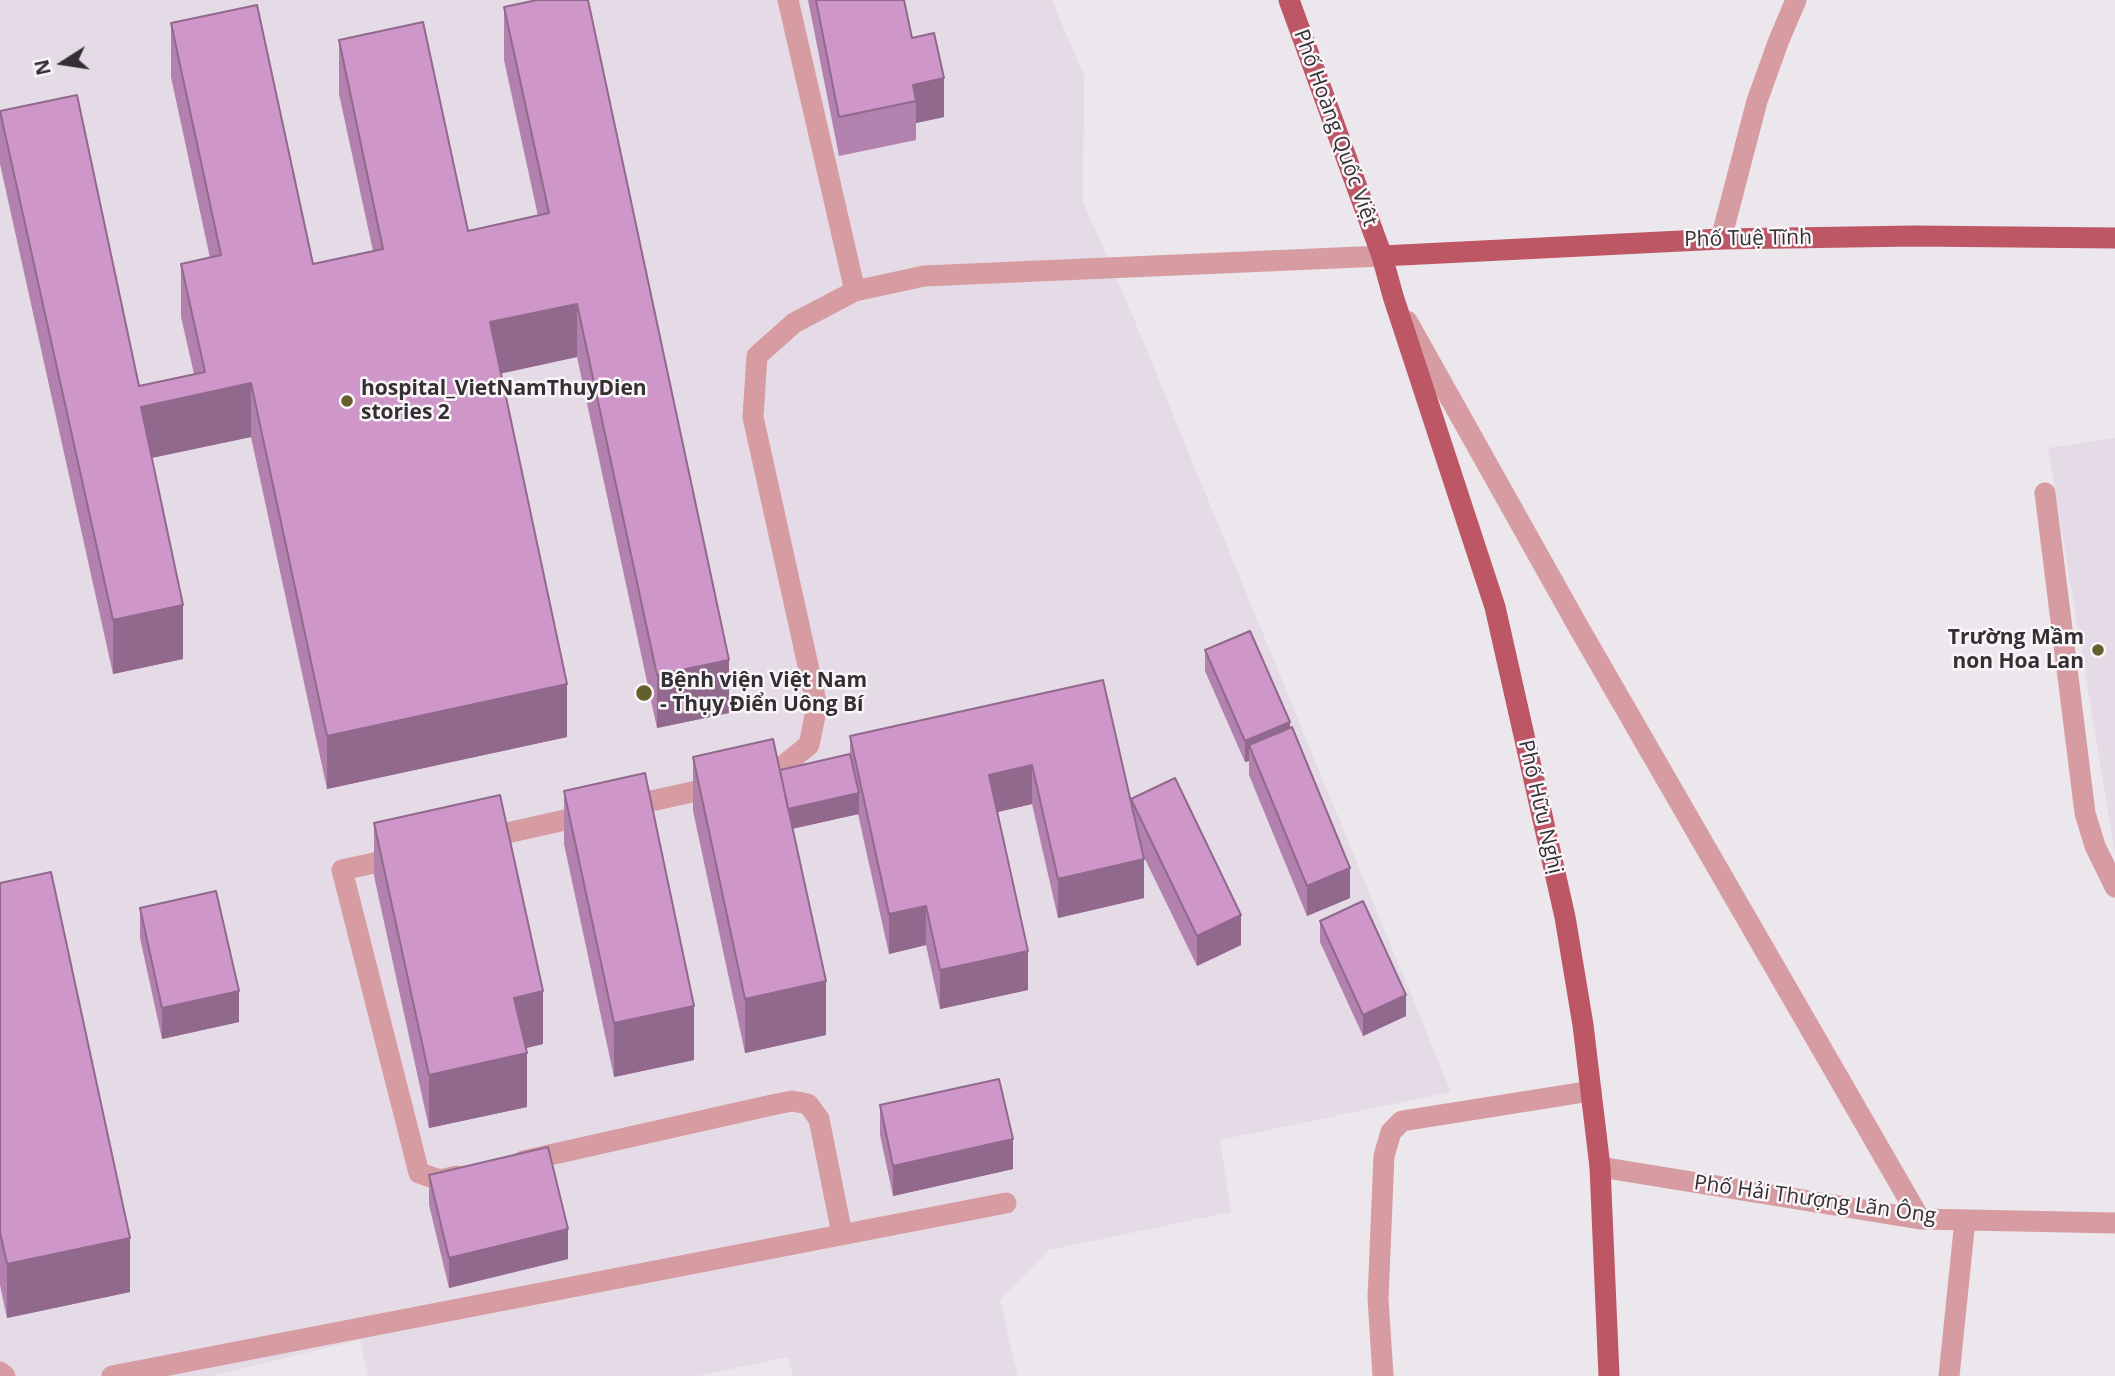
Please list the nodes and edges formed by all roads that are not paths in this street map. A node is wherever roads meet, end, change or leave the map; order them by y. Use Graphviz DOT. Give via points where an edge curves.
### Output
graph roads {
  1 [pos="788,0"];
  2 [pos="1289,0"];
  3 [pos="1796,0"];
  4 [pos="2115,238"];
  5 [pos="1721,239"];
  6 [pos="1382,256"];
  7 [pos="855,291"];
  8 [pos="1393,296"];
  9 [pos="2045,493"];
  10 [pos="464,843"];
  11 [pos="423,852"];
  12 [pos="2115,887"];
  13 [pos="1591,1091"];
  14 [pos="506,1165"];
  15 [pos="1600,1167"];
  16 [pos="480,1171"];
  17 [pos="1006,1203"];
  18 [pos="1920,1219"];
  19 [pos="1965,1220"];
  20 [pos="2115,1223"];
  21 [pos="842,1234"];
  22 [pos="0,1372"];
  23 [pos="5,1376"];
  24 [pos="112,1376"];
  25 [pos="1383,1376"];
  26 [pos="1609,1376"];
  27 [pos="1949,1376"];
  1 -- 7 [label="street"];
  2 -- 6 [label="main road, Phố Hoàng Quốc Việt"];
  3 -- 5 [label="street" via="1757,101"];
  4 -- 5 [label="main road, Phố Tuệ Tĩnh"];
  5 -- 6 [label="main road, Phố Tuệ Tĩnh"];
  6 -- 7 [label="street" via="924,276"];
  6 -- 8 [label="main road, Phố Hữu Nghị"];
  7 -- 10 [label="street" via="794,323 757,356 753,417 817,706 809,745 773,774"];
  8 -- 13 [label="main road, Phố Hữu Nghị" via="1495,607 1565,917"];
  8 -- 18 [label="street"];
  9 -- 12 [label="street" via="2085,813"];
  11 -- 16 [label="street" via="342,870 419,1173 440,1180"];
  13 -- 15 [label="main road, Phố Hữu Nghị"];
  13 -- 25 [label="street" via="1402,1121 1391,1132 1384,1156 1378,1298"];
  14 -- 21 [label="street" via="772,1105 808,1104 819,1119"];
  15 -- 18 [label="street, Phố Hải Thượng Lãn Ông"];
  15 -- 26 [label="main road, Phố Hữu Nghị"];
  17 -- 21 [label="street"];
  18 -- 19 [label="street, Phố Hải Thượng Lãn Ông"];
  19 -- 20 [label="street, Phố Hải Thượng Lãn Ông"];
  19 -- 27 [label="street"];
  21 -- 24 [label="street"];
  22 -- 23 [label="street"];
}
